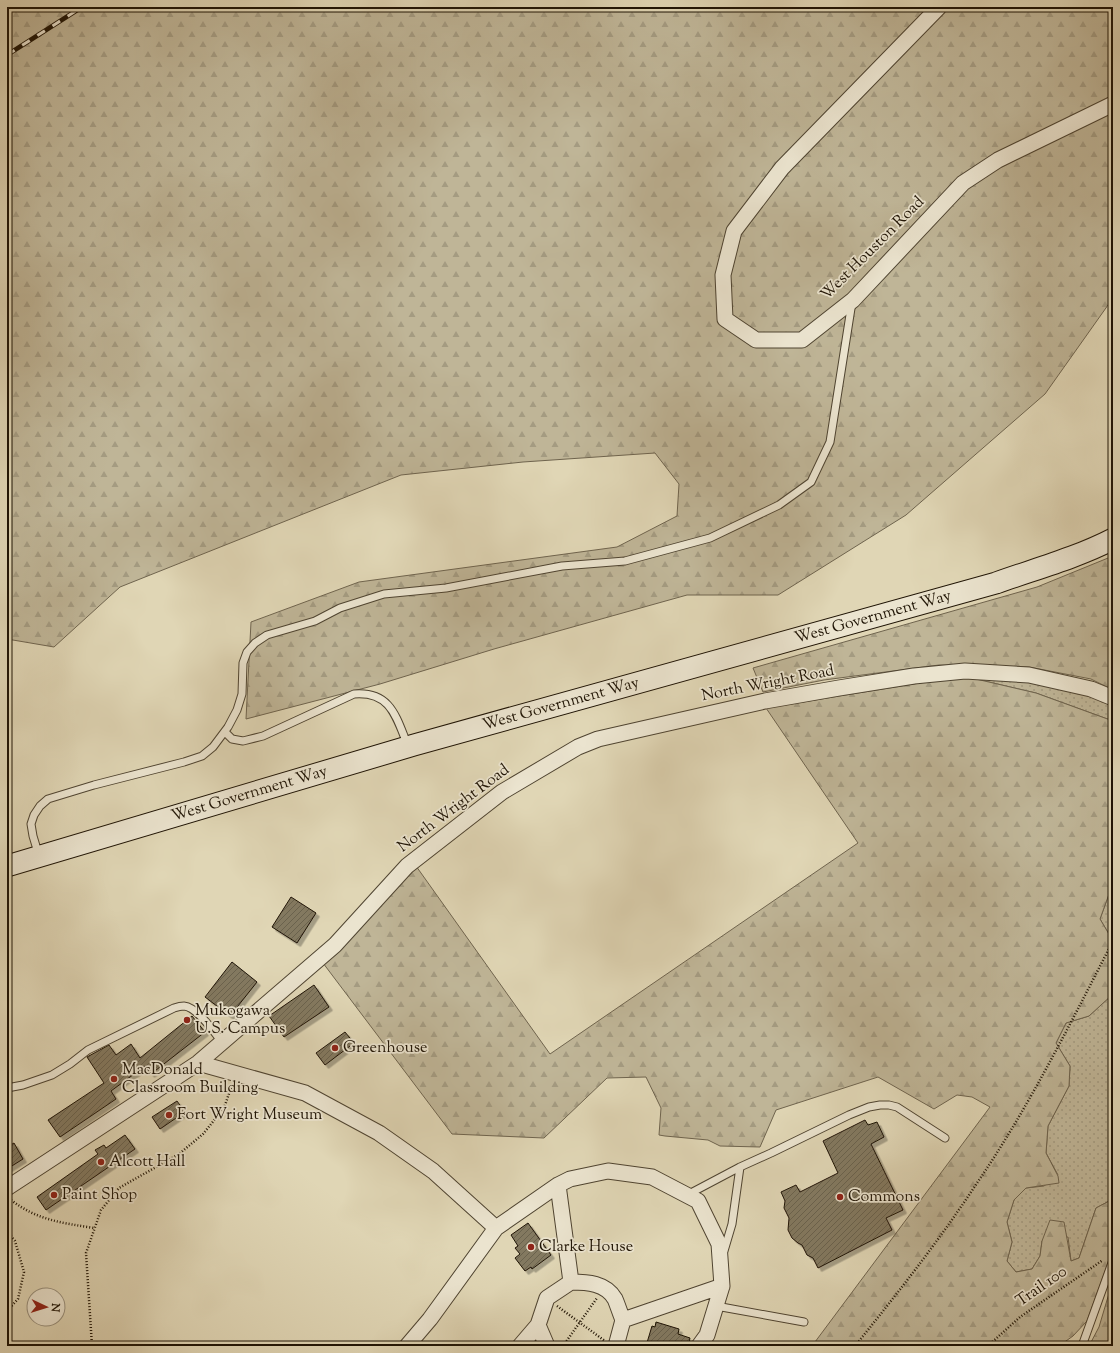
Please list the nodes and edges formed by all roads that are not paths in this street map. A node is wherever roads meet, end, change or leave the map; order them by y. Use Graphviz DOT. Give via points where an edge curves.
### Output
graph roads {
  1 [pos="939,7"];
  2 [pos="1113,104"];
  3 [pos="853,300"];
  4 [pos="1113,539"];
  5 [pos="1113,698"];
  6 [pos="224,732"];
  7 [pos="408,747"];
  8 [pos="40,857"];
  9 [pos="7,866"];
  10 [pos="222,1042"];
  11 [pos="198,1063"];
  12 [pos="7,1088"];
  13 [pos="945,1138"];
  14 [pos="740,1167"];
  15 [pos="558,1185"];
  16 [pos="7,1188"];
  17 [pos="692,1198"];
  18 [pos="496,1228"];
  19 [pos="720,1257"];
  20 [pos="1110,1258"];
  21 [pos="571,1282"];
  22 [pos="722,1286"];
  23 [pos="716,1306"];
  24 [pos="623,1320"];
  25 [pos="804,1322"];
  26 [pos="538,1325"];
  27 [pos="610,1344"];
  28 [pos="407,1346"];
  29 [pos="520,1346"];
  30 [pos="547,1346"];
  31 [pos="699,1346"];
  32 [pos="1082,1346"];
  1 -- 3 [label="street, West Houston Road" via="782,168 734,231 724,275 725,319 756,340 802,340"];
  2 -- 3 [label="street, West Houston Road" via="998,160 963,183"];
  3 -- 6 [label="lane" via="830,442 811,482 779,505 710,538 625,562 562,566 446,588 384,594 340,608 315,621 266,635 247,652 243,663 242,694 237,710"];
  4 -- 7 [label="main road, West Government Way" via="996,583"];
  5 -- 10 [label="street, North Wright Road" via="1091,689 1029,675 965,671 914,676 773,700 598,739 578,747 502,792 407,866 335,946"];
  6 -- 7 [label="lane" via="232,739 243,741 263,736 354,694 366,693 383,700 390,707"];
  6 -- 8 [label="lane" via="213,747 202,756 48,799 40,806 31,824"];
  7 -- 8 [label="main road, West Government Way"];
  8 -- 9 [label="main road, West Government Way"];
  10 -- 11 [label="street, North Wright Road"];
  10 -- 12 [label="lane" via="191,1008 174,1008 88,1050 52,1075"];
  11 -- 16 [label="street, North Wright Road"];
  11 -- 18 [label="street" via="305,1093 379,1133 433,1171"];
  13 -- 14 [label="lane" via="896,1106 880,1105 849,1115"];
  14 -- 17 [label="lane"];
  14 -- 19 [label="lane" via="732,1224"];
  15 -- 17 [label="street" via="570,1179 608,1171 652,1177"];
  15 -- 18 [label="street"];
  15 -- 21 [label="street"];
  17 -- 19 [label="street" via="719,1244"];
  18 -- 28 [label="street" via="430,1319"];
  19 -- 22 [label="street"];
  20 -- 32 [label="lane"];
  21 -- 24 [label="street" via="592,1282 604,1288 615,1298"];
  21 -- 26 [label="street" via="546,1298"];
  22 -- 23 [label="street"];
  22 -- 24 [label="street"];
  23 -- 25 [label="lane"];
  23 -- 31 [label="street" via="707,1335"];
  24 -- 27 [label="street"];
  26 -- 29 [label="street"];
  26 -- 30 [label="street"];
}
